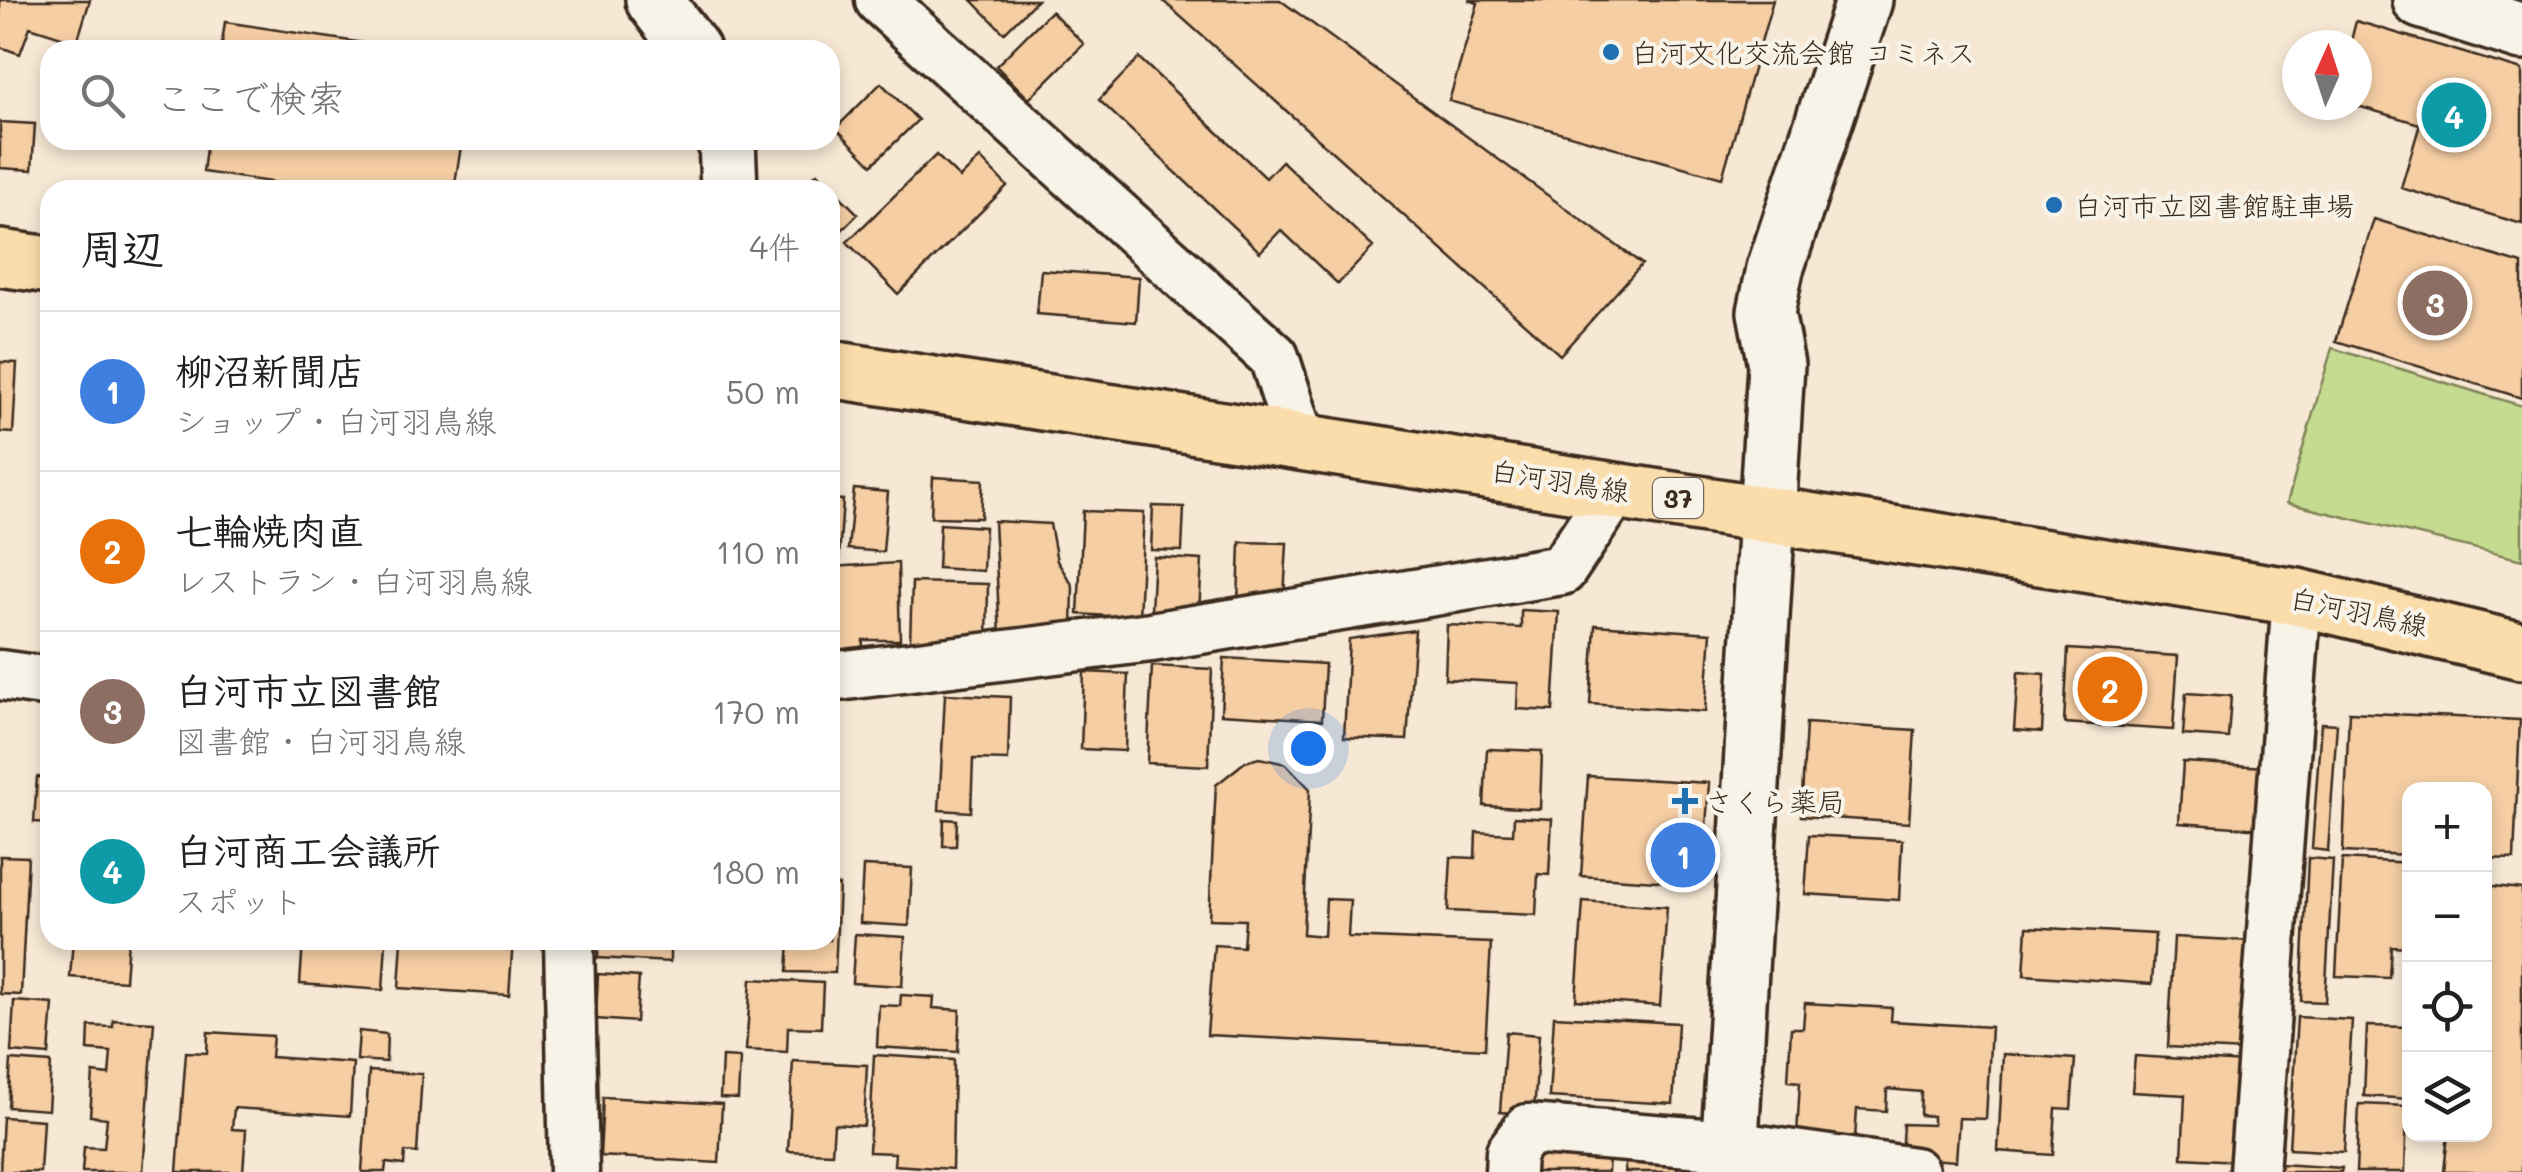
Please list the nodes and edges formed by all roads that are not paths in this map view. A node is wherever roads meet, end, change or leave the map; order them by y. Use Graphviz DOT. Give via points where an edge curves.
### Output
graph roads {
  1 [pos="654,0"];
  2 [pos="880,0"];
  3 [pos="1864,0"];
  4 [pos="2421,0"];
  5 [pos="2522,32"];
  6 [pos="684,40"];
  7 [pos="727,150"];
  8 [pos="729,180"];
  9 [pos="0,258"];
  10 [pos="40,264"];
  11 [pos="840,371"];
  12 [pos="1301,441"];
  13 [pos="1616,489"];
  14 [pos="1768,512"];
  15 [pos="2297,597"];
  16 [pos="2522,651"];
  17 [pos="0,675"];
  18 [pos="840,677"];
  19 [pos="40,681"];
  20 [pos="570,950"];
  21 [pos="1729,1160"];
  22 [pos="574,1172"];
  23 [pos="1510,1172"];
  24 [pos="1914,1172"];
  25 [pos="2254,1172"];
  1 -- 6 [label="street"];
  2 -- 12 [label="street" via="1274,356"];
  3 -- 14 [label="street" via="1768,293 1776,365"];
  4 -- 5 [label="street"];
  7 -- 8 [label="street"];
  9 -- 10 [label="main road"];
  11 -- 12 [label="main road, 白河羽鳥線 / 37"];
  12 -- 13 [label="main road, 白河羽鳥線 / 37"];
  13 -- 14 [label="main road, 白河羽鳥線 / 37"];
  13 -- 18 [label="street" via="1562,570 1151,638"];
  14 -- 15 [label="main road, 白河羽鳥線 / 37"];
  14 -- 21 [label="street"];
  15 -- 16 [label="main road, 白河羽鳥線 / 37"];
  15 -- 25 [label="street"];
  17 -- 19 [label="street"];
  20 -- 22 [label="street"];
  21 -- 23 [label="street" via="1528,1129 1511,1152"];
  21 -- 24 [label="street"];
}
